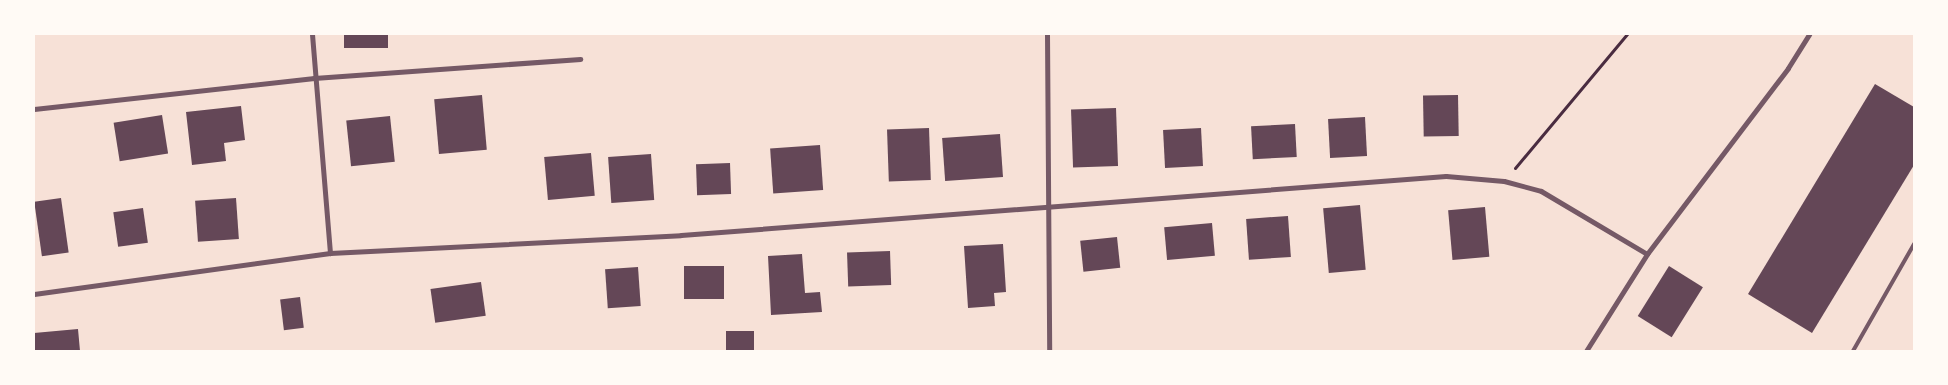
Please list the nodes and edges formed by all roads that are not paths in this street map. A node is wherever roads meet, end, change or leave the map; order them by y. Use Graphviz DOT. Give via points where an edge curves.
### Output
graph roads {
  1 [pos="312,34"];
  2 [pos="1048,34"];
  3 [pos="1809,34"];
  4 [pos="580,59"];
  5 [pos="314,78"];
  6 [pos="34,109"];
  7 [pos="1049,208"];
  8 [pos="1914,244"];
  9 [pos="330,252"];
  10 [pos="1647,254"];
  11 [pos="34,294"];
  12 [pos="1049,351"];
  13 [pos="1586,351"];
  14 [pos="1852,351"];
  1 -- 5 [label="street"];
  2 -- 7 [label="street"];
  3 -- 10 [label="street" via="1788,68"];
  4 -- 5 [label="street"];
  5 -- 6 [label="street"];
  5 -- 9 [label="street"];
  7 -- 9 [label="street" via="681,234"];
  7 -- 10 [label="street" via="1446,176 1504,181 1542,191"];
  7 -- 12 [label="street"];
  8 -- 14 [label="lane"];
  9 -- 11 [label="street"];
  10 -- 13 [label="street"];
}
